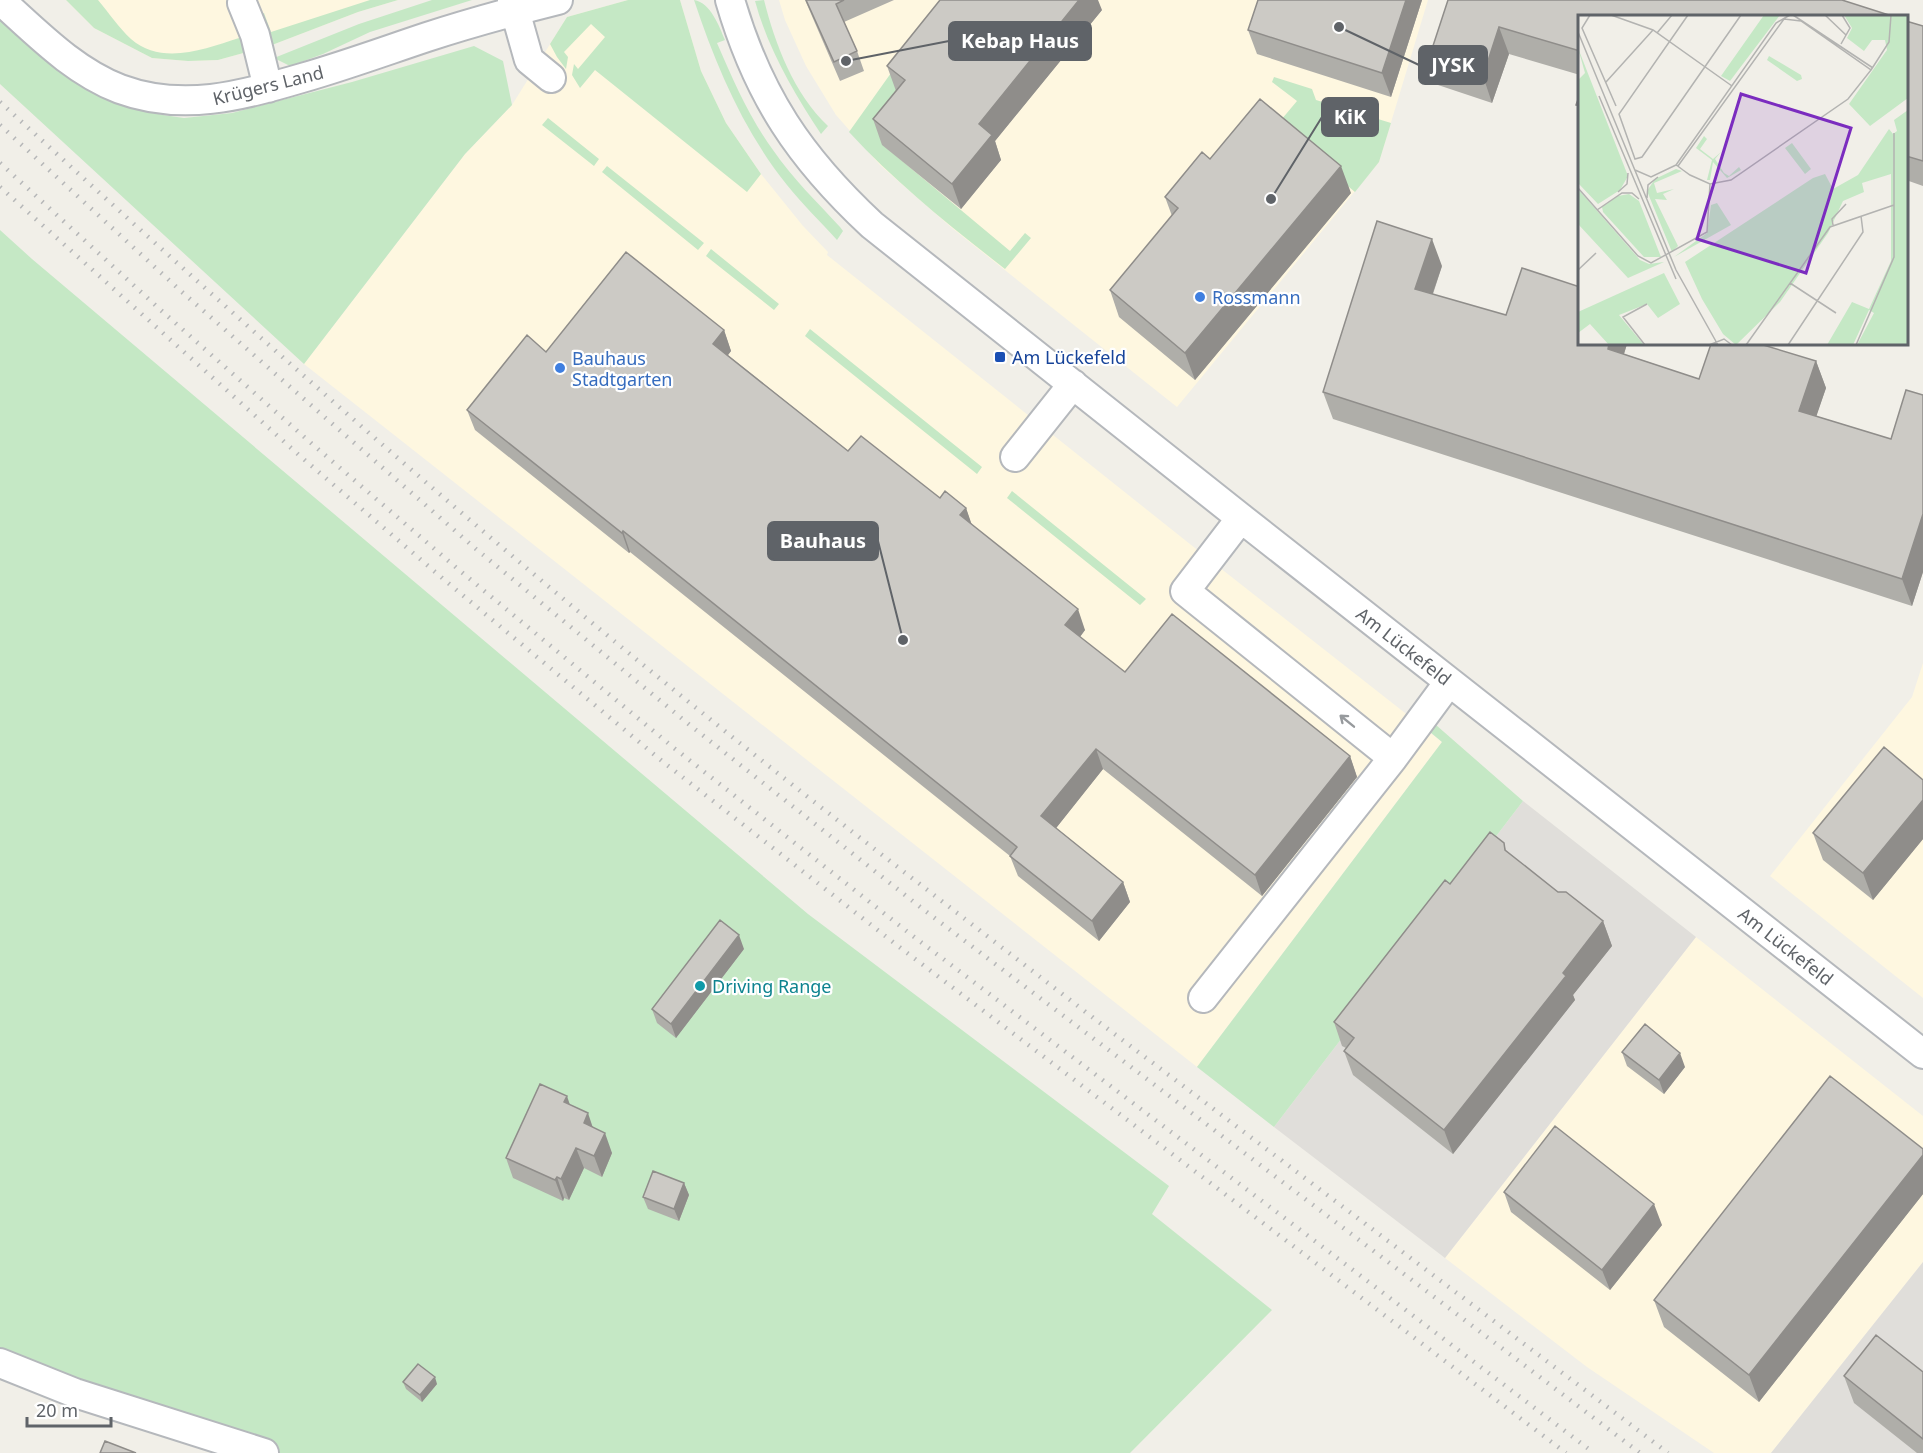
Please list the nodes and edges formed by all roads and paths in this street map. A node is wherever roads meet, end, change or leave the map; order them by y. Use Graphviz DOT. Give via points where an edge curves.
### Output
graph roads {
  1 [pos="0,0"];
  2 [pos="558,0"];
  3 [pos="730,0"];
  4 [pos="242,3"];
  5 [pos="514,5"];
  6 [pos="551,78"];
  7 [pos="268,88"];
  8 [pos="1073,384"];
  9 [pos="1015,457"];
  10 [pos="1241,518"];
  11 [pos="1449,682"];
  12 [pos="1393,758"];
  13 [pos="1203,998"];
  14 [pos="1923,1054"];
  15 [pos="0,1364"];
  16 [pos="264,1453"];
  1 -- 7 [label="street, Krügers Land" via="57,52 120,89 188,101 222,99"];
  2 -- 5 [label="street, Krügers Land"];
  3 -- 8 [label="street, Am Lückefeld" via="764,90 786,129 843,198"];
  4 -- 7 [label="street" via="255,35"];
  5 -- 6 [label="street" via="529,60"];
  5 -- 7 [label="street, Krügers Land"];
  8 -- 9 [label="street"];
  8 -- 10 [label="street, Am Lückefeld"];
  10 -- 11 [label="street, Am Lückefeld"];
  12 -- 10 [label="street, one-way" via="1185,591"];
  11 -- 12 [label="street"];
  11 -- 14 [label="street, Am Lückefeld"];
  12 -- 13 [label="street"];
  15 -- 16 [label="street" via="75,1393"];
}
